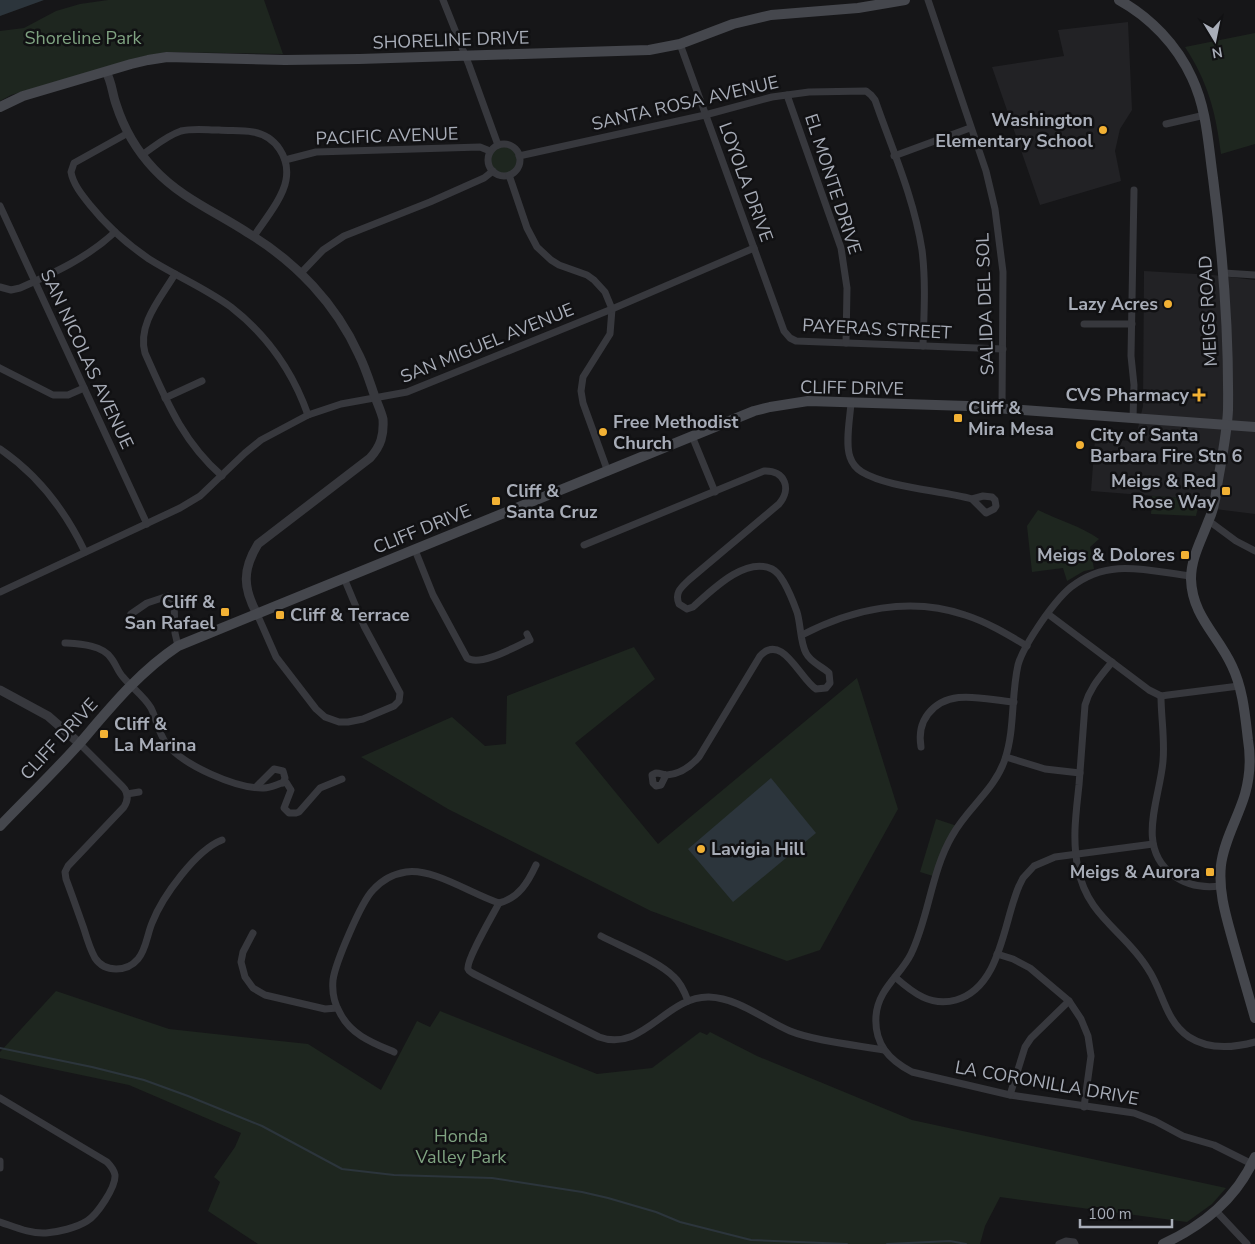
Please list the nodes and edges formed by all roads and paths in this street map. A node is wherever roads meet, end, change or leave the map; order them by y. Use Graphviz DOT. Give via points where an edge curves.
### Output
graph roads {
  1 [pos="443,0"];
  2 [pos="905,0"];
  3 [pos="928,0"];
  4 [pos="1119,0"];
  5 [pos="680,44"];
  6 [pos="465,56"];
  7 [pos="106,72"];
  8 [pos="787,94"];
  9 [pos="0,107"];
  10 [pos="705,115"];
  11 [pos="1205,115"];
  12 [pos="1166,124"];
  13 [pos="970,128"];
  14 [pos="128,132"];
  15 [pos="498,145"];
  16 [pos="490,151"];
  17 [pos="142,155"];
  18 [pos="519,156"];
  19 [pos="894,156"];
  20 [pos="285,160"];
  21 [pos="63,167"];
  22 [pos="71,170"];
  23 [pos="493,171"];
  24 [pos="509,174"];
  25 [pos="1134,190"];
  26 [pos="0,206"];
  27 [pos="115,232"];
  28 [pos="254,236"];
  29 [pos="754,248"];
  30 [pos="1224,272"];
  31 [pos="302,273"];
  32 [pos="175,274"];
  33 [pos="1255,275"];
  34 [pos="34,282"];
  35 [pos="0,287"];
  36 [pos="612,309"];
  37 [pos="1084,324"];
  38 [pos="1132,324"];
  39 [pos="784,331"];
  40 [pos="846,343"];
  41 [pos="923,346"];
  42 [pos="1004,349"];
  43 [pos="0,368"];
  44 [pos="202,381"];
  45 [pos="84,388"];
  46 [pos="165,398"];
  47 [pos="375,398"];
  48 [pos="851,403"];
  49 [pos="1002,408"];
  50 [pos="308,414"];
  51 [pos="1133,418"];
  52 [pos="1226,425"];
  53 [pos="1255,427"];
  54 [pos="692,436"];
  55 [pos="0,449"];
  56 [pos="608,472"];
  57 [pos="222,476"];
  58 [pos="715,492"];
  59 [pos="972,499"];
  60 [pos="1209,521"];
  61 [pos="147,524"];
  62 [pos="584,545"];
  63 [pos="415,550"];
  64 [pos="1255,551"];
  65 [pos="85,552"];
  66 [pos="1191,576"];
  67 [pos="344,578"];
  68 [pos="0,592"];
  69 [pos="131,614"];
  70 [pos="257,614"];
  71 [pos="1048,614"];
  72 [pos="527,634"];
  73 [pos="802,635"];
  74 [pos="66,643"];
  75 [pos="178,646"];
  76 [pos="1027,646"];
  77 [pos="1112,662"];
  78 [pos="132,685"];
  79 [pos="1239,686"];
  80 [pos="0,690"];
  81 [pos="1161,696"];
  82 [pos="1014,702"];
  83 [pos="79,743"];
  84 [pos="921,747"];
  85 [pos="1006,757"];
  86 [pos="1080,773"];
  87 [pos="666,775"];
  88 [pos="342,780"];
  89 [pos="283,783"];
  90 [pos="256,787"];
  91 [pos="139,792"];
  92 [pos="127,794"];
  93 [pos="0,826"];
  94 [pos="222,840"];
  95 [pos="1153,844"];
  96 [pos="1075,853"];
  97 [pos="536,865"];
  98 [pos="1220,886"];
  99 [pos="499,903"];
  100 [pos="253,933"];
  101 [pos="601,936"];
  102 [pos="997,954"];
  103 [pos="895,977"];
  104 [pos="688,1001"];
  105 [pos="1069,1001"];
  106 [pos="337,1008"];
  107 [pos="1255,1018"];
  108 [pos="1255,1042"];
  109 [pos="884,1050"];
  110 [pos="394,1052"];
  111 [pos="1010,1095"];
  112 [pos="0,1098"];
  113 [pos="1084,1107"];
  114 [pos="0,1161"];
  115 [pos="1253,1161"];
  116 [pos="0,1168"];
  117 [pos="1216,1211"];
  118 [pos="0,1222"];
  119 [pos="1059,1244"];
  120 [pos="1074,1244"];
  121 [pos="1163,1244"];
  122 [pos="1247,1244"];
  1 -- 6 [label="street"];
  2 -- 5 [label="main road, SHORELINE DRIVE" via="858,8 771,15 733,24"];
  3 -- 13 [label="street, SALIDA DEL SOL"];
  4 -- 11 [label="main road, MEIGS ROAD" via="1150,21 1174,48 1191,76"];
  5 -- 6 [label="main road, SHORELINE DRIVE" via="649,50"];
  5 -- 10 [label="street, LOYOLA DRIVE"];
  6 -- 7 [label="main road, SHORELINE DRIVE" via="285,60 168,57"];
  6 -- 15 [label="street"];
  7 -- 9 [label="main road, SHORELINE DRIVE" via="23,96"];
  7 -- 14 [label="street"];
  8 -- 10 [label="street, SANTA ROSA AVENUE"];
  8 -- 19 [label="street, SANTA ROSA AVENUE" via="860,90 869,93"];
  8 -- 40 [label="street, EL MONTE DRIVE" via="841,248 847,288"];
  10 -- 18 [label="street, SANTA ROSA AVENUE"];
  10 -- 29 [label="street, LOYOLA DRIVE"];
  11 -- 12 [label="street"];
  11 -- 30 [label="main road, MEIGS ROAD"];
  13 -- 19 [label="street"];
  13 -- 42 [label="street, SALIDA DEL SOL" via="991,189 999,230"];
  14 -- 17 [label="street"];
  14 -- 22 [label="street" via="79,159"];
  15 -- 16 [label="street"];
  15 -- 18 [label="street" via="512,146"];
  16 -- 20 [label="street, PACIFIC AVENUE" via="480,147 316,152"];
  16 -- 23 [label="street" via="488,160"];
  17 -- 20 [label="street" via="173,134 194,129 255,132 276,144"];
  17 -- 28 [label="street" via="179,192"];
  18 -- 24 [label="street" via="518,167"];
  19 -- 41 [label="street" via="914,212 922,251 925,279"];
  20 -- 28 [label="street" via="283,190"];
  21 -- 22 [label="street"];
  22 -- 27 [label="street" via="72,178 86,200"];
  23 -- 24 [label="street"];
  23 -- 31 [label="street" via="430,202 344,236 324,250"];
  24 -- 36 [label="street" via="527,228 537,247 559,265 594,280 605,292"];
  25 -- 38 [label="street"];
  26 -- 34 [label="street, SAN NICOLAS AVENUE"];
  27 -- 32 [label="street"];
  27 -- 34 [label="street" via="84,257"];
  28 -- 31 [label="street"];
  29 -- 36 [label="street, SAN MIGUEL AVENUE"];
  29 -- 39 [label="street, LOYOLA DRIVE"];
  30 -- 33 [label="street"];
  30 -- 52 [label="main road, MEIGS ROAD"];
  31 -- 47 [label="street" via="350,337"];
  32 -- 46 [label="street" via="146,323 142,341"];
  32 -- 50 [label="street" via="232,308 259,333 289,372"];
  34 -- 35 [label="street" via="17,289"];
  34 -- 45 [label="street, SAN NICOLAS AVENUE"];
  36 -- 47 [label="street, SAN MIGUEL AVENUE" via="407,392"];
  36 -- 56 [label="street" via="610,334 582,377 580,391"];
  37 -- 38 [label="street"];
  38 -- 51 [label="street"];
  39 -- 40 [label="street, PAYERAS STREET" via="796,340"];
  40 -- 41 [label="street, PAYERAS STREET"];
  41 -- 42 [label="street, PAYERAS STREET"];
  42 -- 49 [label="street, SALIDA DEL SOL"];
  43 -- 45 [label="street" via="53,395 68,395"];
  44 -- 46 [label="street"];
  45 -- 61 [label="street, SAN NICOLAS AVENUE"];
  46 -- 57 [label="street" via="190,444"];
  47 -- 50 [label="street, SAN MIGUEL AVENUE"];
  47 -- 70 [label="street" via="384,428 375,452 365,464 258,544 253,553 246,581"];
  48 -- 49 [label="main road, CLIFF DRIVE"];
  48 -- 54 [label="main road, CLIFF DRIVE" via="808,402 770,407"];
  48 -- 59 [label="street" via="848,447 850,459 858,469 889,482"];
  49 -- 51 [label="main road, CLIFF DRIVE"];
  50 -- 57 [label="street, SAN MIGUEL AVENUE" via="261,440"];
  51 -- 52 [label="main road, CLIFF DRIVE"];
  52 -- 53 [label="main road, CLIFF DRIVE"];
  52 -- 60 [label="main road, MEIGS ROAD"];
  54 -- 56 [label="main road, CLIFF DRIVE"];
  54 -- 58 [label="street"];
  55 -- 65 [label="street" via="47,491 66,515"];
  56 -- 63 [label="main road, CLIFF DRIVE"];
  57 -- 61 [label="street, SAN MIGUEL AVENUE" via="192,501"];
  58 -- 62 [label="street"];
  58 -- 73 [label="street" via="768,471 782,477 786,488 779,504 682,586 677,595 679,604 687,609 693,607 742,570 756,566 774,569 796,609"];
  60 -- 64 [label="street"];
  60 -- 66 [label="main road, MEIGS ROAD" via="1196,551"];
  61 -- 65 [label="street, SAN MIGUEL AVENUE"];
  63 -- 67 [label="main road, CLIFF DRIVE"];
  63 -- 72 [label="street" via="433,595 467,658 479,661 506,651 530,640"];
  65 -- 68 [label="street, SAN MIGUEL AVENUE"];
  66 -- 71 [label="street" via="1125,567 1112,569 1075,584"];
  66 -- 79 [label="main road, MEIGS ROAD" via="1193,594 1203,621 1231,664"];
  67 -- 70 [label="main road, CLIFF DRIVE"];
  67 -- 70 [label="street" via="364,626 400,694 394,706 363,719 340,722 316,709 276,657"];
  69 -- 75 [label="street" via="147,603 168,596 174,601 174,633"];
  70 -- 75 [label="main road, CLIFF DRIVE"];
  71 -- 76 [label="street"];
  71 -- 77 [label="street"];
  73 -- 76 [label="street" via="838,618 866,610 923,606 965,615"];
  73 -- 87 [label="street" via="807,655 829,673 828,686 816,689 784,653 775,649 765,652 699,757 691,766"];
  74 -- 78 [label="street" via="103,651"];
  75 -- 78 [label="main road, CLIFF DRIVE" via="148,668"];
  76 -- 82 [label="street" via="1018,665"];
  77 -- 81 [label="street"];
  77 -- 86 [label="street" via="1087,697"];
  78 -- 83 [label="main road, CLIFF DRIVE"];
  78 -- 90 [label="street" via="151,708 162,737 177,754 230,782"];
  79 -- 81 [label="street"];
  79 -- 98 [label="main road, MEIGS ROAD" via="1249,742 1249,771 1245,795 1223,852"];
  80 -- 83 [label="street" via="48,716"];
  81 -- 95 [label="street" via="1164,747 1152,819"];
  82 -- 84 [label="street" via="964,696 946,700 926,716 921,731"];
  82 -- 85 [label="street"];
  83 -- 92 [label="street"];
  83 -- 93 [label="main road, CLIFF DRIVE"];
  85 -- 86 [label="street" via="1045,769"];
  85 -- 103 [label="street" via="990,788 951,836 916,942"];
  86 -- 96 [label="street"];
  88 -- 89 [label="street" via="320,788 299,812 292,814 284,808 291,788"];
  89 -- 90 [label="street"];
  89 -- 90 [label="street" via="283,770 274,770"];
  91 -- 92 [label="street"];
  92 -- 94 [label="street" via="124,807 68,866 66,872 92,951 105,967 118,969 137,961 164,899 194,862 214,843"];
  95 -- 96 [label="street"];
  95 -- 98 [label="street" via="1162,865 1177,878 1199,886"];
  96 -- 102 [label="street" via="1040,862 1023,878"];
  96 -- 108 [label="street" via="1084,891 1109,926 1128,943 1148,969 1176,1025 1195,1040 1210,1045 1238,1046"];
  97 -- 99 [label="street" via="522,890"];
  98 -- 107 [label="main road, MEIGS ROAD"];
  99 -- 104 [label="street, LA CORONILLA DRIVE" via="465,969 474,974 599,1037 611,1040 634,1037 668,1011"];
  99 -- 106 [label="street" via="421,872 398,874 383,881 363,904 337,965 333,994"];
  100 -- 106 [label="street" via="243,952 242,962 245,976 253,988 265,995 325,1009"];
  101 -- 104 [label="street" via="673,976"];
  102 -- 103 [label="street" via="977,989 952,1001 937,1002 924,998"];
  102 -- 105 [label="street" via="1023,964"];
  103 -- 109 [label="street" via="877,1008 876,1024"];
  104 -- 109 [label="street, LA CORONILLA DRIVE" via="709,997 723,1000 800,1034"];
  105 -- 111 [label="street" via="1025,1047"];
  105 -- 113 [label="street" via="1085,1028 1090,1046"];
  106 -- 110 [label="street" via="357,1034"];
  109 -- 111 [label="street, LA CORONILLA DRIVE" via="912,1072"];
  111 -- 113 [label="street, LA CORONILLA DRIVE"];
  112 -- 118 [label="street" via="107,1162 115,1177 97,1212 78,1226 37,1233"];
  113 -- 115 [label="street, LA CORONILLA DRIVE" via="1145,1116 1184,1136"];
  114 -- 116 [label="street"];
  115 -- 117 [label="main road" via="1233,1193"];
  117 -- 121 [label="main road" via="1192,1230"];
  117 -- 122 [label="street"];
  119 -- 120 [label="street" via="1066,1241"];
}
